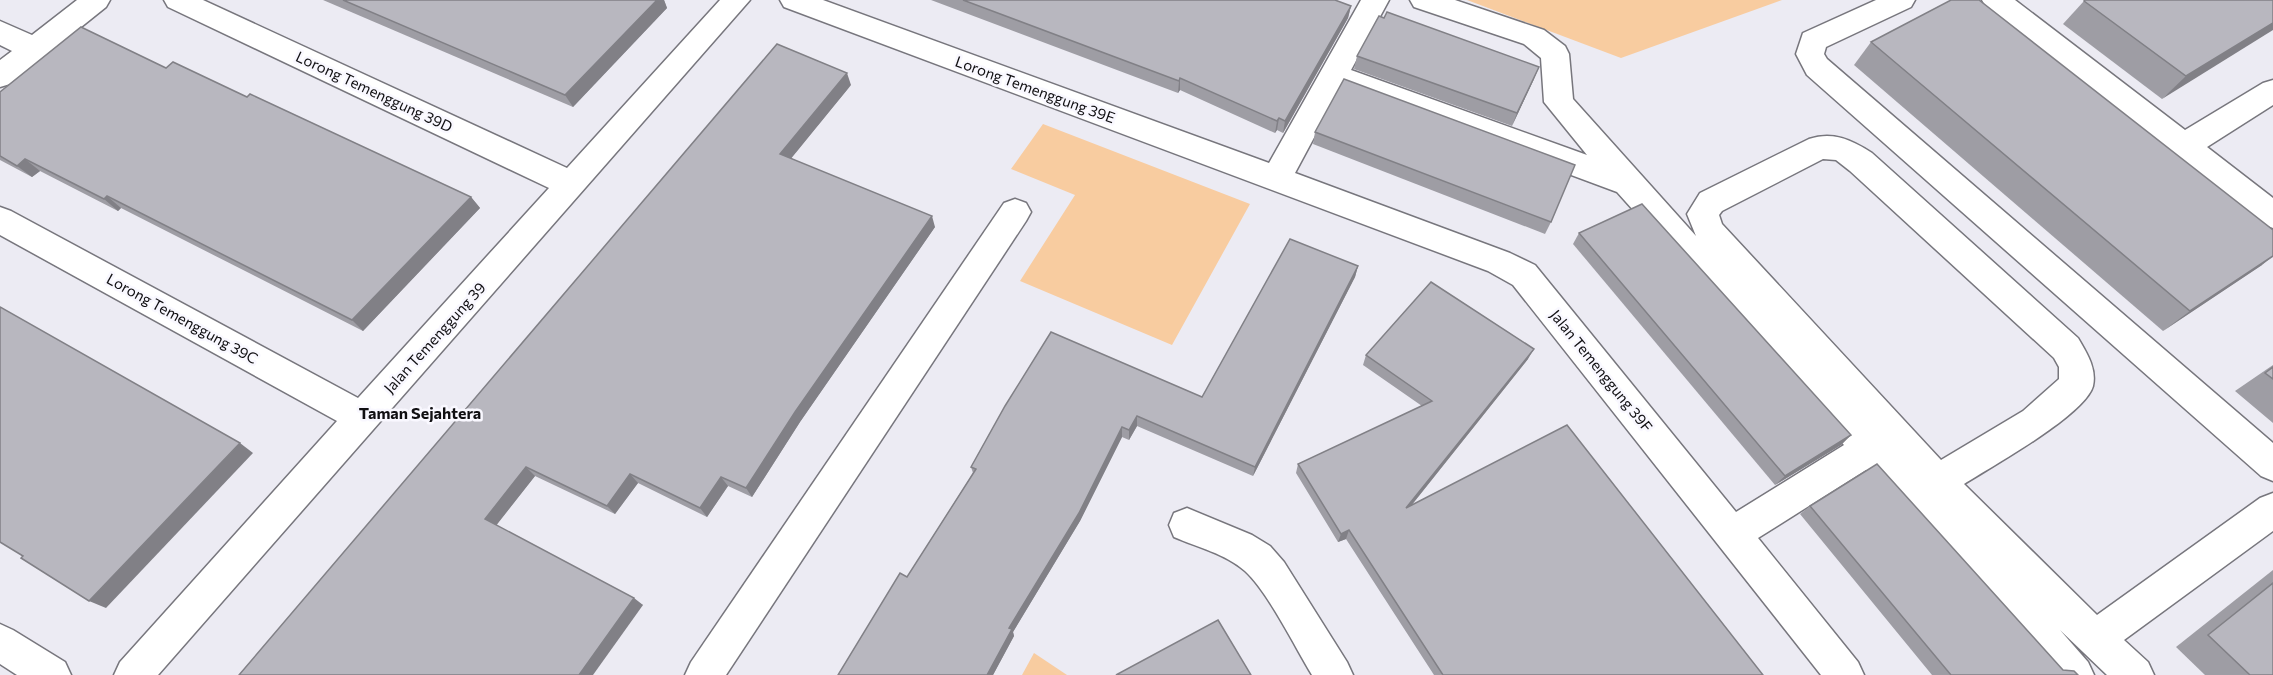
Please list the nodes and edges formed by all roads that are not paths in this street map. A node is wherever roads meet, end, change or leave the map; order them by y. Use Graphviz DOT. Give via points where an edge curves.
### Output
graph roads {
  1 [pos="96,0"];
  2 [pos="177,0"];
  3 [pos="736,0"];
  4 [pos="795,0"];
  5 [pos="1375,0"];
  6 [pos="1424,0"];
  7 [pos="1901,0"];
  8 [pos="1997,0"];
  9 [pos="0,32"];
  10 [pos="34,49"];
  11 [pos="1334,75"];
  12 [pos="0,76"];
  13 [pos="2273,91"];
  14 [pos="2184,146"];
  15 [pos="1277,177"];
  16 [pos="1628,183"];
  17 [pos="571,184"];
  18 [pos="1015,212"];
  19 [pos="2273,215"];
  20 [pos="0,220"];
  21 [pos="363,418"];
  22 [pos="1870,448"];
  23 [pos="2273,465"];
  24 [pos="1937,481"];
  25 [pos="2273,510"];
  26 [pos="1187,525"];
  27 [pos="1731,535"];
  28 [pos="2094,639"];
  29 [pos="0,643"];
  30 [pos="52,675"];
  31 [pos="133,675"];
  32 [pos="704,675"];
  33 [pos="1334,675"];
  34 [pos="1845,675"];
  35 [pos="2075,675"];
  36 [pos="2135,675"];
  1 -- 10 [label="street"];
  2 -- 17 [label="street, Lorong Temenggung 39D"];
  3 -- 17 [label="street, Jalan Temenggung 39"];
  4 -- 15 [label="street, Lorong Temenggung 39E" via="1107,118"];
  5 -- 11 [label="street"];
  6 -- 16 [label="street" via="1534,37 1556,54 1559,102"];
  7 -- 23 [label="street" via="1813,41 1810,54 1817,67"];
  8 -- 14 [label="street"];
  9 -- 10 [label="street"];
  10 -- 12 [label="street"];
  11 -- 15 [label="street"];
  11 -- 16 [label="street"];
  13 -- 14 [label="street"];
  14 -- 19 [label="street"];
  15 -- 27 [label="street, Jalan Temenggung 39F" via="1524,275"];
  16 -- 22 [label="street"];
  17 -- 21 [label="street, Jalan Temenggung 39"];
  18 -- 32 [label="street"];
  20 -- 21 [label="street, Lorong Temenggung 39C"];
  21 -- 31 [label="street, Jalan Temenggung 39"];
  22 -- 27 [label="street"];
  22 -- 35 [label="street"];
  24 -- 24 [label="street" via="2035,422 2076,385 2076,366 2066,348 1843,149 1821,147 1711,202 1703,214 1708,231"];
  24 -- 28 [label="street"];
  25 -- 28 [label="street"];
  26 -- 33 [label="street" via="1257,558"];
  27 -- 34 [label="street, Jalan Temenggung 39F"];
  28 -- 36 [label="street"];
  29 -- 30 [label="street"];
}
